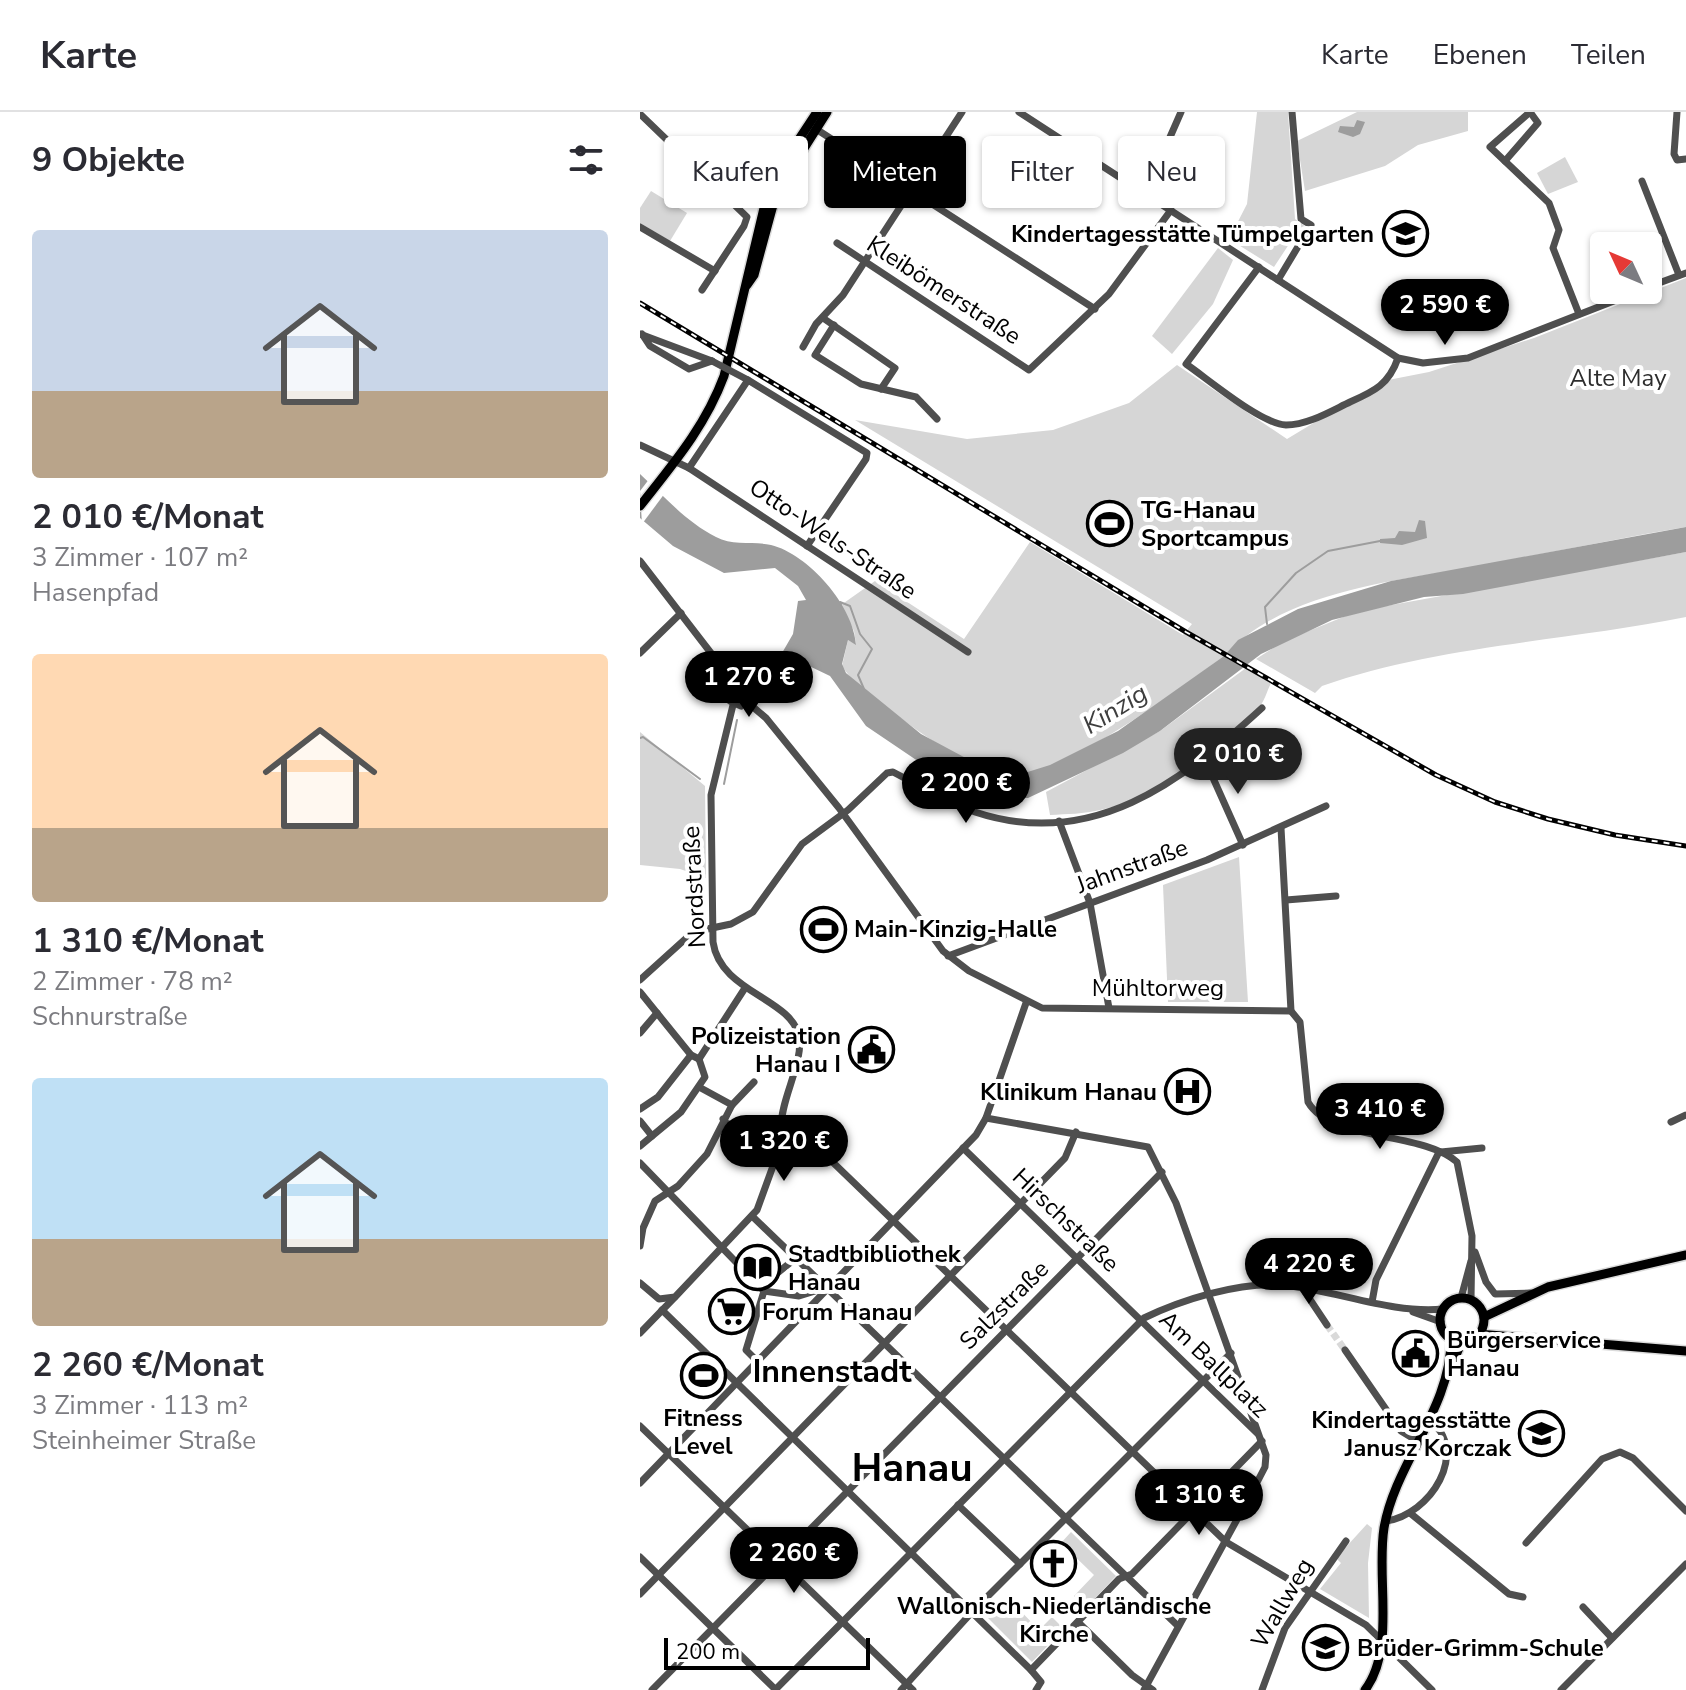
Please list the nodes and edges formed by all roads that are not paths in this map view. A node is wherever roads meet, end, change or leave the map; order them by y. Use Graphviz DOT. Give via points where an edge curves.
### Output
graph roads {
  1 [pos="817,112"];
  2 [pos="827,112"];
  3 [pos="962,112"];
  4 [pos="1019,112"];
  5 [pos="1181,112"];
  6 [pos="1292,112"];
  7 [pos="1530,112"];
  8 [pos="1677,112"];
  9 [pos="640,114"];
  10 [pos="816,129"];
  11 [pos="827,136"];
  12 [pos="946,136"];
  13 [pos="1170,136"];
  14 [pos="1674,142"];
  15 [pos="1686,145"];
  16 [pos="1686,159"];
  17 [pos="1505,161"];
  18 [pos="1118,175"];
  19 [pos="1642,181"];
  20 [pos="900,208"];
  21 [pos="939,208"];
  22 [pos="1168,208"];
  23 [pos="1171,210"];
  24 [pos="640,227"];
  25 [pos="837,243"];
  26 [pos="865,262"];
  27 [pos="1259,267"];
  28 [pos="715,271"];
  29 [pos="1682,274"];
  30 [pos="1278,280"];
  31 [pos="1662,282"];
  32 [pos="745,288"];
  33 [pos="702,290"];
  34 [pos="1605,304"];
  35 [pos="1095,309"];
  36 [pos="1579,314"];
  37 [pos="823,318"];
  38 [pos="834,325"];
  39 [pos="641,334"];
  40 [pos="803,347"];
  41 [pos="1398,358"];
  42 [pos="712,361"];
  43 [pos="748,380"];
  44 [pos="881,389"];
  45 [pos="937,419"];
  46 [pos="640,445"];
  47 [pos="675,462"];
  48 [pos="689,468"];
  49 [pos="640,506"];
  50 [pos="807,546"];
  51 [pos="640,561"];
  52 [pos="681,613"];
  53 [pos="968,652"];
  54 [pos="640,653"];
  55 [pos="734,691"];
  56 [pos="746,701"];
  57 [pos="733,705"];
  58 [pos="1262,708"];
  59 [pos="1205,760"];
  60 [pos="1326,806"];
  61 [pos="843,814"];
  62 [pos="1059,821"];
  63 [pos="1281,828"];
  64 [pos="1243,845"];
  65 [pos="1336,896"];
  66 [pos="1286,900"];
  67 [pos="1090,903"];
  68 [pos="713,927"];
  69 [pos="948,956"];
  70 [pos="640,980"];
  71 [pos="745,988"];
  72 [pos="640,992"];
  73 [pos="1026,1003"];
  74 [pos="1109,1008"];
  75 [pos="1291,1011"];
  76 [pos="657,1013"];
  77 [pos="640,1033"];
  78 [pos="695,1057"];
  79 [pos="754,1082"];
  80 [pos="699,1087"];
  81 [pos="732,1105"];
  82 [pos="640,1109"];
  83 [pos="1686,1115"];
  84 [pos="986,1118"];
  85 [pos="723,1120"];
  86 [pos="640,1121"];
  87 [pos="1671,1122"];
  88 [pos="781,1127"];
  89 [pos="1076,1132"];
  90 [pos="652,1136"];
  91 [pos="795,1139"];
  92 [pos="779,1141"];
  93 [pos="640,1146"];
  94 [pos="963,1148"];
  95 [pos="1482,1148"];
  96 [pos="1439,1152"];
  97 [pos="640,1163"];
  98 [pos="1162,1172"];
  99 [pos="668,1192"];
  100 [pos="1021,1204"];
  101 [pos="752,1216"];
  102 [pos="893,1219"];
  103 [pos="1472,1243"];
  104 [pos="640,1246"];
  105 [pos="722,1246"];
  106 [pos="1686,1255"];
  107 [pos="796,1258"];
  108 [pos="1077,1259"];
  109 [pos="952,1276"];
  110 [pos="640,1283"];
  111 [pos="827,1287"];
  112 [pos="762,1289"];
  113 [pos="1303,1289"];
  114 [pos="1529,1294"];
  115 [pos="1210,1295"];
  116 [pos="675,1297"];
  117 [pos="1470,1301"];
  118 [pos="1372,1302"];
  119 [pos="1408,1309"];
  120 [pos="1443,1309"];
  121 [pos="662,1310"];
  122 [pos="1141,1321"];
  123 [pos="1441,1322"];
  124 [pos="1327,1325"];
  125 [pos="1482,1325"];
  126 [pos="1007,1330"];
  127 [pos="640,1333"];
  128 [pos="1451,1338"];
  129 [pos="1462,1341"];
  130 [pos="886,1343"];
  131 [pos="1345,1350"];
  132 [pos="1686,1351"];
  133 [pos="1231,1353"];
  134 [pos="756,1360"];
  135 [pos="1203,1380"];
  136 [pos="1444,1380"];
  137 [pos="736,1381"];
  138 [pos="1071,1391"];
  139 [pos="941,1397"];
  140 [pos="1429,1419"];
  141 [pos="640,1426"];
  142 [pos="793,1438"];
  143 [pos="1261,1438"];
  144 [pos="1419,1442"];
  145 [pos="1133,1451"];
  146 [pos="669,1453"];
  147 [pos="1004,1459"];
  148 [pos="640,1483"];
  149 [pos="848,1491"];
  150 [pos="958,1505"];
  151 [pos="725,1507"];
  152 [pos="1193,1510"];
  153 [pos="1686,1511"];
  154 [pos="1410,1513"];
  155 [pos="1065,1518"];
  156 [pos="1386,1521"];
  157 [pos="1346,1541"];
  158 [pos="1226,1542"];
  159 [pos="1526,1543"];
  160 [pos="912,1552"];
  161 [pos="640,1557"];
  162 [pos="780,1560"];
  163 [pos="1020,1564"];
  164 [pos="1686,1564"];
  165 [pos="658,1575"];
  166 [pos="1126,1576"];
  167 [pos="1311,1592"];
  168 [pos="640,1594"];
  169 [pos="1523,1597"];
  170 [pos="1583,1607"];
  171 [pos="973,1611"];
  172 [pos="844,1621"];
  173 [pos="1078,1622"];
  174 [pos="1178,1626"];
  175 [pos="713,1629"];
  176 [pos="1612,1638"];
  177 [pos="1382,1640"];
  178 [pos="1031,1670"];
  179 [pos="906,1682"];
  180 [pos="1147,1689"];
  181 [pos="652,1690"];
  182 [pos="775,1690"];
  183 [pos="901,1690"];
  184 [pos="913,1690"];
  185 [pos="1036,1690"];
  186 [pos="1262,1690"];
  187 [pos="1365,1690"];
  188 [pos="1432,1690"];
  189 [pos="1561,1690"];
  1 -- 32 [label="main road" via="771,190"];
  2 -- 10 [label="main road"];
  3 -- 12 [label="street"];
  4 -- 18 [label="street"];
  5 -- 13 [label="street"];
  6 -- 30 [label="street" via="1301,219 1311,225"];
  7 -- 17 [label="street" via="1538,123"];
  7 -- 17 [label="street" via="1490,147"];
  8 -- 14 [label="street"];
  9 -- 28 [label="street" via="747,217"];
  10 -- 11 [label="street"];
  10 -- 32 [label="main road" via="782,185 754,275"];
  14 -- 15 [label="street"];
  14 -- 16 [label="street" via="1677,160"];
  17 -- 36 [label="street" via="1552,208 1559,230 1553,248"];
  19 -- 29 [label="street"];
  20 -- 26 [label="street"];
  21 -- 35 [label="street"];
  22 -- 23 [label="street"];
  23 -- 27 [label="street"];
  23 -- 35 [label="street"];
  24 -- 28 [label="street"];
  25 -- 26 [label="street, Kleibömerstraße"];
  26 -- 35 [label="street, Kleibömerstraße" via="1029,370"];
  26 -- 37 [label="street"];
  27 -- 30 [label="street"];
  27 -- 41 [label="street" via="1186,364 1264,417 1284,425 1308,421 1376,389 1389,379"];
  28 -- 33 [label="street"];
  29 -- 31 [label="street"];
  30 -- 41 [label="street"];
  32 -- 47 [label="main road" via="714,402"];
  34 -- 36 [label="street"];
  36 -- 41 [label="street" via="1452,362"];
  37 -- 38 [label="street"];
  37 -- 40 [label="street"];
  38 -- 44 [label="street" via="895,368"];
  38 -- 44 [label="street" via="815,355 861,384"];
  39 -- 42 [label="street"];
  39 -- 42 [label="street" via="650,346 689,369"];
  42 -- 43 [label="street, bridge"];
  43 -- 48 [label="street"];
  43 -- 50 [label="street" via="867,455"];
  44 -- 45 [label="street" via="916,397"];
  46 -- 47 [label="street, Otto-Wels-Straße"];
  47 -- 48 [label="street, Otto-Wels-Straße"];
  47 -- 49 [label="main road"];
  48 -- 50 [label="street, Otto-Wels-Straße"];
  50 -- 53 [label="street, Otto-Wels-Straße"];
  51 -- 52 [label="street"];
  52 -- 54 [label="street"];
  52 -- 55 [label="street" via="731,679"];
  55 -- 56 [label="street" via="742,691"];
  55 -- 57 [label="street, Nordstraße"];
  56 -- 57 [label="street"];
  56 -- 61 [label="street" via="766,718"];
  57 -- 68 [label="street, Nordstraße" via="711,795"];
  58 -- 59 [label="street"];
  59 -- 62 [label="street" via="1121,807"];
  59 -- 64 [label="street"];
  60 -- 63 [label="street, Jahnstraße"];
  61 -- 62 [label="street" via="890,772 984,815"];
  61 -- 68 [label="street" via="802,844 753,912"];
  61 -- 69 [label="street"];
  62 -- 67 [label="street"];
  63 -- 64 [label="street, Jahnstraße"];
  63 -- 66 [label="street"];
  64 -- 67 [label="street, Jahnstraße"];
  65 -- 66 [label="street"];
  66 -- 75 [label="street"];
  67 -- 69 [label="street, Jahnstraße"];
  67 -- 74 [label="street"];
  68 -- 70 [label="street" via="693,932"];
  68 -- 71 [label="street, Nordstraße" via="718,958"];
  69 -- 73 [label="street"];
  71 -- 78 [label="street"];
  71 -- 88 [label="street, Nordstraße" via="789,1018 798,1032 799,1050 781,1109"];
  72 -- 76 [label="street"];
  73 -- 74 [label="street, Mühltorweg"];
  73 -- 84 [label="street"];
  74 -- 75 [label="street, Mühltorweg"];
  75 -- 96 [label="street" via="1300,1022 1308,1102 1316,1113"];
  76 -- 77 [label="street"];
  76 -- 78 [label="street"];
  78 -- 80 [label="street" via="705,1077"];
  78 -- 82 [label="street"];
  79 -- 81 [label="street"];
  80 -- 81 [label="street"];
  80 -- 90 [label="street" via="681,1112"];
  81 -- 85 [label="street"];
  83 -- 87 [label="street"];
  84 -- 89 [label="street"];
  84 -- 94 [label="street"];
  85 -- 92 [label="street"];
  85 -- 99 [label="street" via="707,1154"];
  86 -- 90 [label="street"];
  88 -- 91 [label="street" via="792,1128"];
  88 -- 92 [label="street"];
  89 -- 98 [label="street" via="1144,1144"];
  89 -- 100 [label="street" via="1071,1151"];
  90 -- 93 [label="street"];
  91 -- 92 [label="street" via="790,1144"];
  91 -- 102 [label="street" via="817,1147"];
  92 -- 101 [label="street"];
  94 -- 100 [label="street, Hirschstraße"];
  94 -- 102 [label="street"];
  95 -- 96 [label="street"];
  96 -- 103 [label="street" via="1459,1169"];
  96 -- 118 [label="street" via="1376,1280"];
  97 -- 99 [label="street"];
  98 -- 108 [label="street, Salzstraße"];
  98 -- 115 [label="street"];
  99 -- 104 [label="street" via="649,1210"];
  99 -- 105 [label="street"];
  100 -- 108 [label="street, Hirschstraße"];
  100 -- 109 [label="street"];
  101 -- 105 [label="street"];
  101 -- 107 [label="street"];
  102 -- 109 [label="street"];
  102 -- 111 [label="street"];
  103 -- 114 [label="street" via="1495,1294"];
  103 -- 117 [label="street"];
  105 -- 112 [label="street"];
  105 -- 116 [label="street"];
  106 -- 114 [label="main road"];
  107 -- 111 [label="street"];
  107 -- 112 [label="street"];
  108 -- 122 [label="street, Hirschstraße"];
  108 -- 126 [label="street, Salzstraße"];
  109 -- 126 [label="street"];
  109 -- 130 [label="street"];
  110 -- 116 [label="street" via="655,1296"];
  111 -- 112 [label="street" via="799,1296"];
  111 -- 130 [label="street"];
  111 -- 134 [label="street"];
  112 -- 134 [label="street" via="746,1350"];
  113 -- 115 [label="street" via="1269,1285"];
  113 -- 118 [label="street"];
  113 -- 124 [label="street"];
  114 -- 117 [label="main road"];
  114 -- 125 [label="main road"];
  115 -- 122 [label="street"];
  115 -- 133 [label="street"];
  116 -- 121 [label="street"];
  117 -- 120 [label="main road"];
  117 -- 125 [label="main road"];
  118 -- 119 [label="street"];
  119 -- 120 [label="street"];
  119 -- 123 [label="street"];
  120 -- 123 [label="main road"];
  121 -- 127 [label="street"];
  121 -- 137 [label="street"];
  122 -- 135 [label="street, Am Ballplatz"];
  122 -- 138 [label="street"];
  123 -- 128 [label="main road"];
  125 -- 129 [label="main road"];
  125 -- 132 [label="main road" via="1512,1336"];
  126 -- 138 [label="street"];
  126 -- 139 [label="street, Salzstraße"];
  128 -- 129 [label="main road"];
  128 -- 136 [label="main road"];
  129 -- 136 [label="main road"];
  130 -- 139 [label="street"];
  130 -- 142 [label="street"];
  131 -- 144 [label="street" via="1401,1431"];
  133 -- 135 [label="street"];
  133 -- 143 [label="street"];
  134 -- 137 [label="street"];
  135 -- 143 [label="street, Am Ballplatz"];
  135 -- 145 [label="street"];
  136 -- 140 [label="main road"];
  137 -- 142 [label="street"];
  137 -- 146 [label="street"];
  138 -- 145 [label="street"];
  138 -- 147 [label="street"];
  139 -- 147 [label="street"];
  139 -- 149 [label="street, Salzstraße"];
  140 -- 144 [label="main road"];
  140 -- 154 [label="street" via="1447,1441 1448,1462 1439,1481"];
  141 -- 146 [label="street"];
  142 -- 149 [label="street"];
  142 -- 151 [label="street"];
  143 -- 152 [label="street"];
  143 -- 158 [label="street" via="1265,1467"];
  144 -- 156 [label="main road"];
  145 -- 152 [label="street"];
  145 -- 155 [label="street"];
  146 -- 148 [label="street"];
  146 -- 151 [label="street"];
  147 -- 150 [label="street"];
  147 -- 155 [label="street"];
  149 -- 160 [label="street"];
  149 -- 162 [label="street, Salzstraße"];
  150 -- 160 [label="street"];
  150 -- 163 [label="street"];
  151 -- 162 [label="street"];
  151 -- 165 [label="street"];
  152 -- 158 [label="street"];
  152 -- 166 [label="street"];
  153 -- 159 [label="street" via="1633,1458 1620,1452 1602,1459"];
  154 -- 156 [label="street"];
  154 -- 169 [label="street" via="1509,1594"];
  155 -- 163 [label="street"];
  155 -- 166 [label="street"];
  156 -- 177 [label="main road" via="1380,1564"];
  157 -- 167 [label="street, Wallweg"];
  158 -- 167 [label="street"];
  158 -- 174 [label="street"];
  160 -- 171 [label="street"];
  160 -- 172 [label="street"];
  161 -- 165 [label="street"];
  162 -- 172 [label="street"];
  162 -- 175 [label="street, Salzstraße"];
  163 -- 171 [label="street"];
  164 -- 176 [label="street"];
  165 -- 168 [label="street"];
  165 -- 175 [label="street"];
  166 -- 173 [label="street"];
  166 -- 174 [label="street"];
  167 -- 177 [label="street"];
  167 -- 186 [label="street, Wallweg" via="1285,1628"];
  170 -- 176 [label="street"];
  171 -- 178 [label="street"];
  171 -- 179 [label="street"];
  172 -- 179 [label="street"];
  172 -- 182 [label="street"];
  173 -- 178 [label="street"];
  173 -- 180 [label="street"];
  174 -- 180 [label="street"];
  175 -- 181 [label="street, Salzstraße"];
  175 -- 182 [label="street"];
  176 -- 189 [label="street"];
  177 -- 187 [label="main road" via="1378,1668"];
  177 -- 188 [label="street"];
  178 -- 185 [label="street" via="1041,1682"];
  179 -- 183 [label="street"];
  179 -- 184 [label="street"];
}
